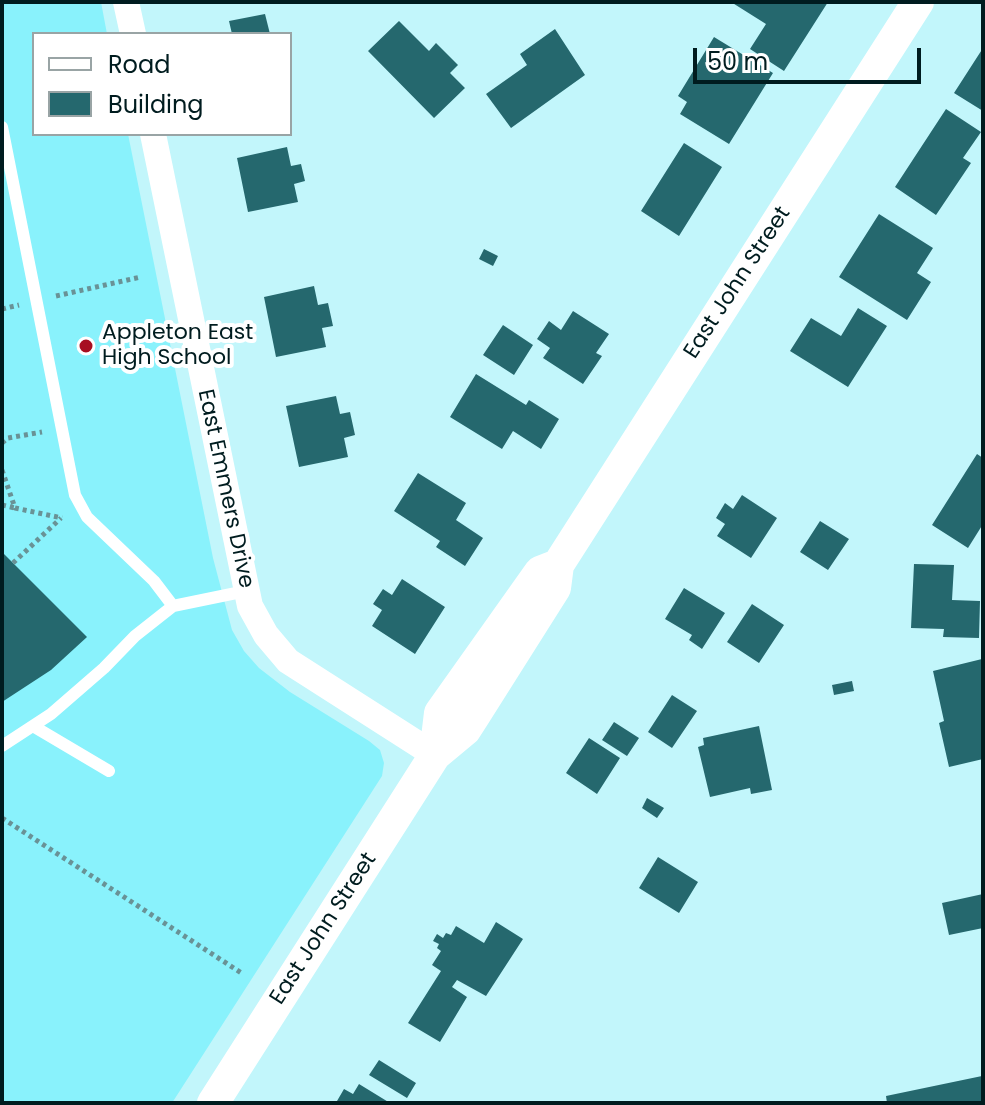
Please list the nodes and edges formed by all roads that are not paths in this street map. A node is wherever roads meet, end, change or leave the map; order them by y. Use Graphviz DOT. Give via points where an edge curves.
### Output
graph roads {
  1 [pos="126,2"];
  2 [pos="918,2"];
  3 [pos="133,32"];
  4 [pos="2,127"];
  5 [pos="153,136"];
  6 [pos="246,591"];
  7 [pos="173,606"];
  8 [pos="33,726"];
  9 [pos="2,746"];
  10 [pos="435,755"];
  11 [pos="109,771"];
  12 [pos="213,1103"];
  1 -- 3 [label="street"];
  2 -- 10 [label="street, East John Street" via="558,565 555,588 465,730"];
  4 -- 7 [label="lane" via="79,507"];
  5 -- 6 [label="street, East Emmers Drive"];
  6 -- 7 [label="lane"];
  6 -- 10 [label="street, East Emmers Drive" via="257,621 288,661"];
  7 -- 8 [label="lane"];
  8 -- 9 [label="lane"];
  8 -- 11 [label="lane"];
  10 -- 12 [label="street, East John Street"];
}
